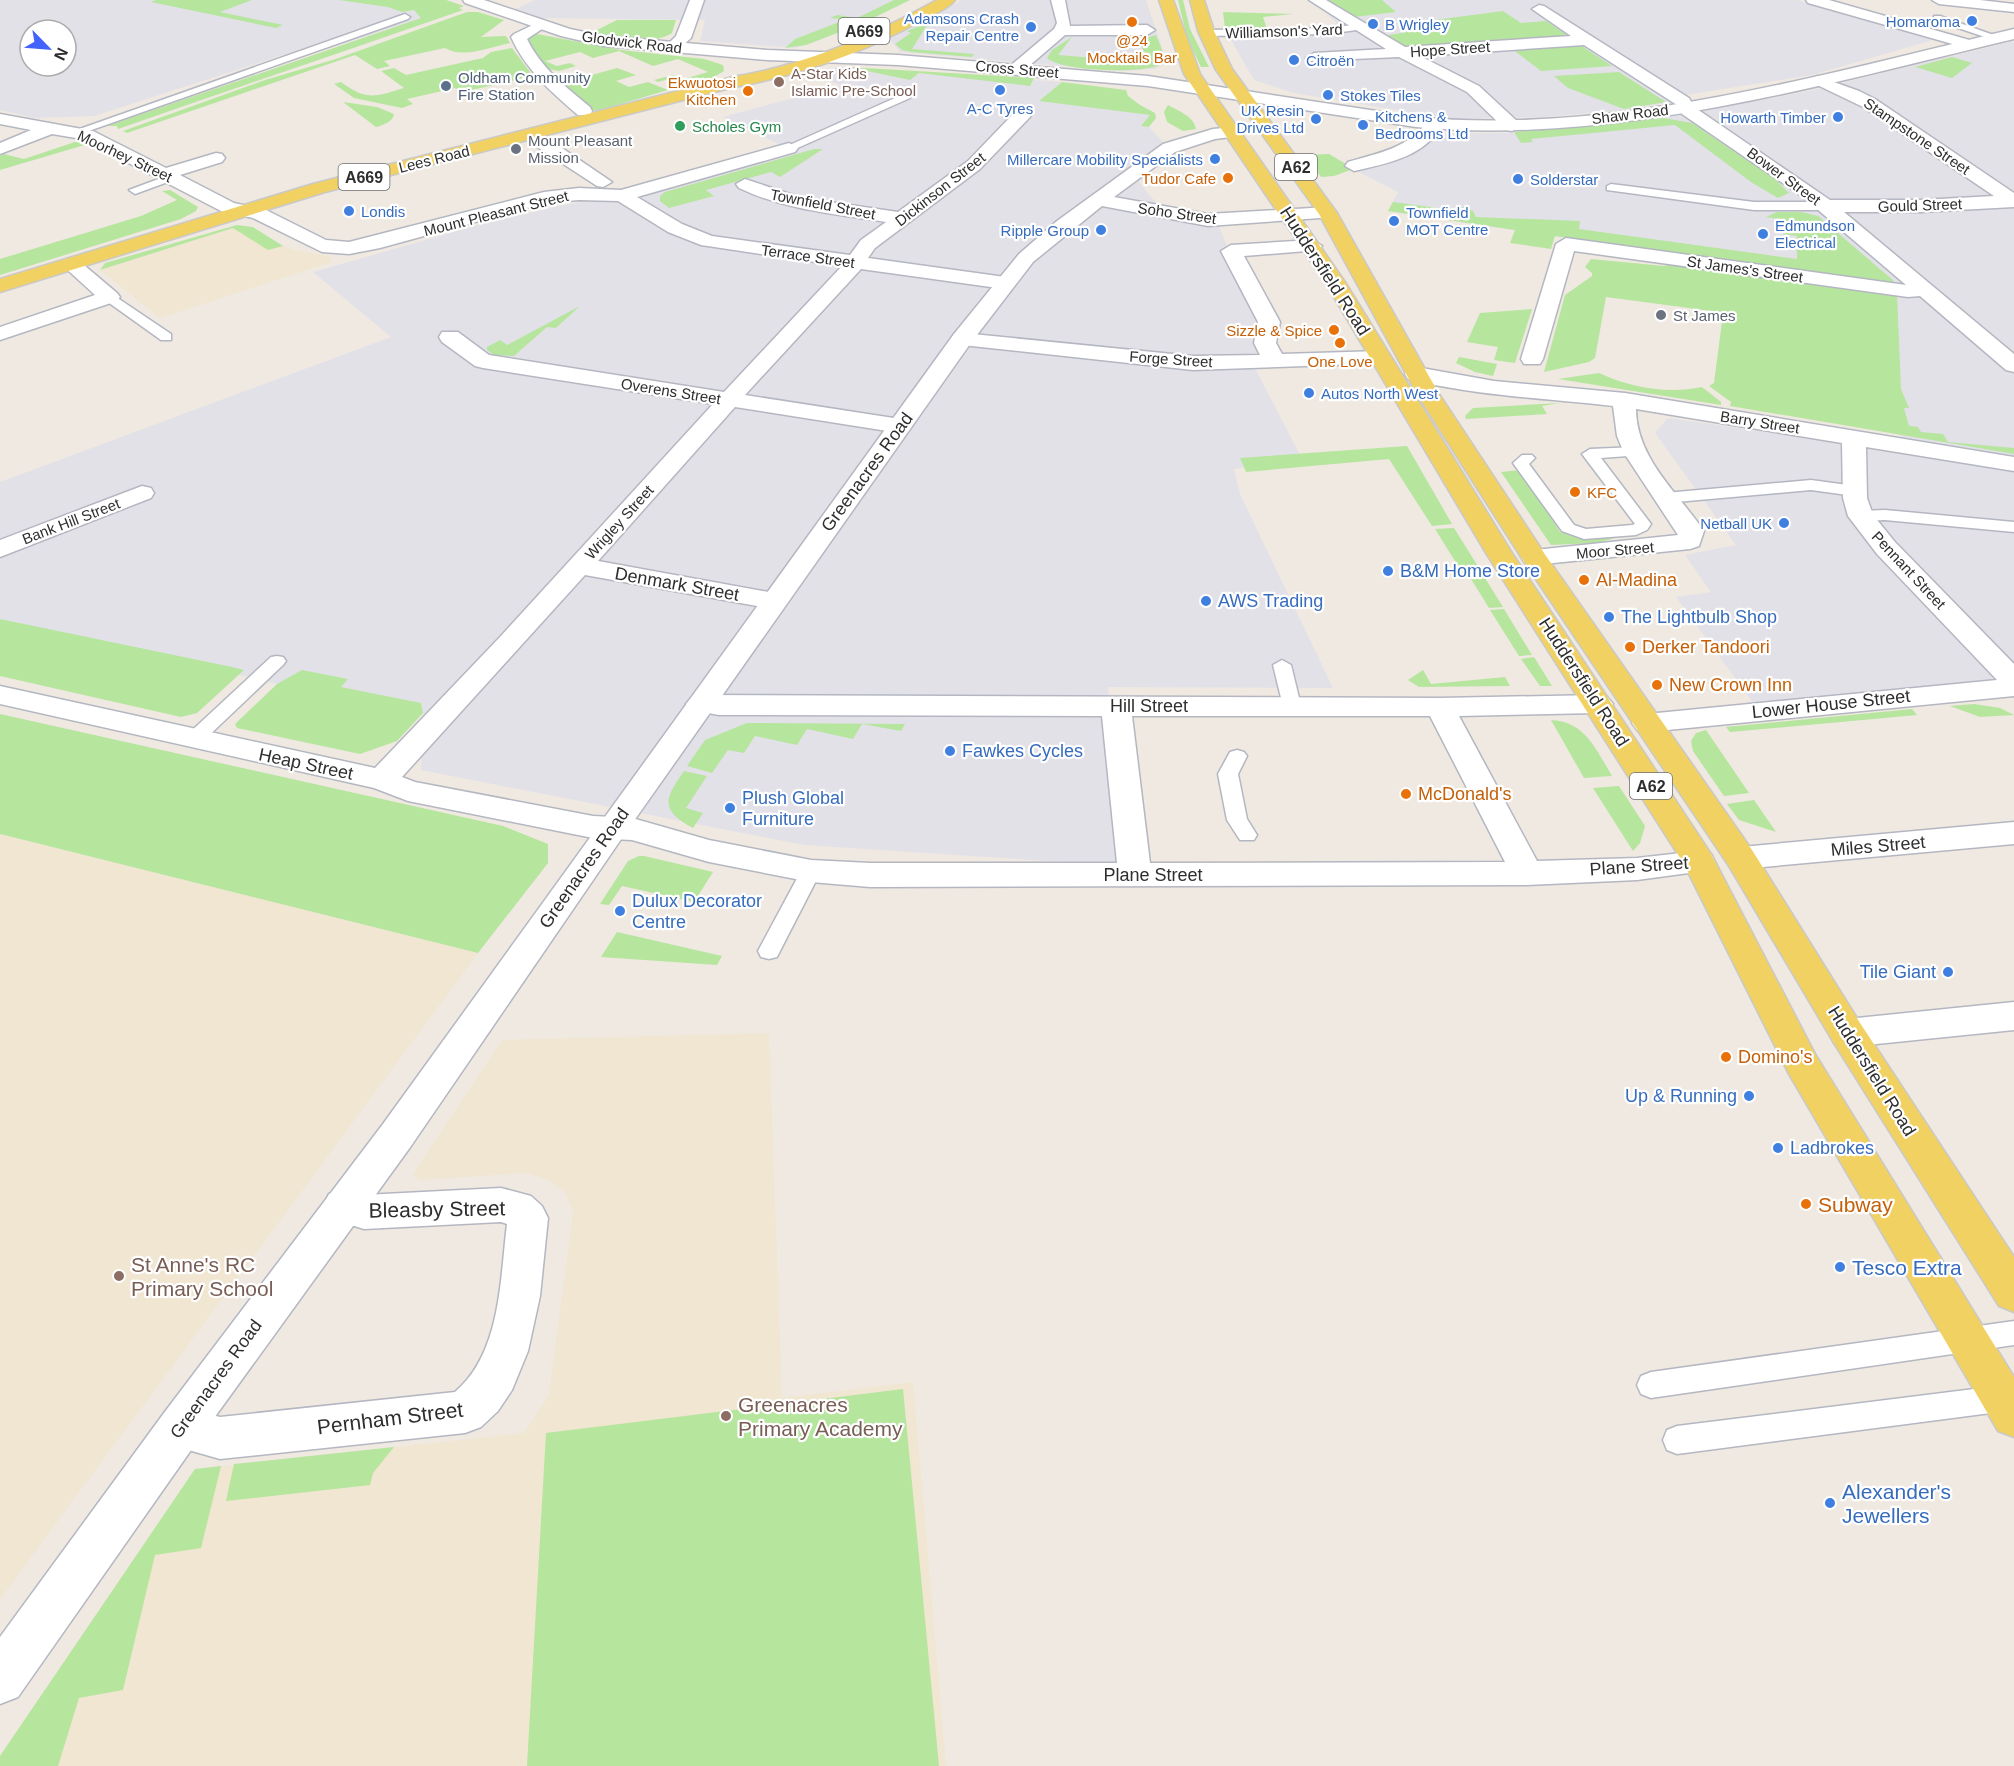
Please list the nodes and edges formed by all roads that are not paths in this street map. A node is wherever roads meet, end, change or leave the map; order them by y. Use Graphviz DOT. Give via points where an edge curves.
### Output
graph roads {
  1 [pos="470,0"];
  2 [pos="697,0"];
  3 [pos="925,0"];
  4 [pos="948,0"];
  5 [pos="1058,0"];
  6 [pos="1166,0"];
  7 [pos="1197,0"];
  8 [pos="1316,0"];
  9 [pos="1813,0"];
  10 [pos="1939,0"];
  11 [pos="2014,8"];
  12 [pos="1539,9"];
  13 [pos="405,17"];
  14 [pos="1937,18"];
  15 [pos="541,25"];
  16 [pos="1361,27"];
  17 [pos="1147,30"];
  18 [pos="1061,31"];
  19 [pos="1207,33"];
  20 [pos="2014,34"];
  21 [pos="875,38"];
  22 [pos="1997,38"];
  23 [pos="1585,40"];
  24 [pos="1968,44"];
  25 [pos="672,48"];
  26 [pos="712,51"];
  27 [pos="1402,52"];
  28 [pos="273,53"];
  29 [pos="799,56"];
  30 [pos="289,57"];
  31 [pos="830,57"];
  32 [pos="1314,58"];
  33 [pos="898,60"];
  34 [pos="1187,63"];
  35 [pos="1016,69"];
  36 [pos="1118,78"];
  37 [pos="1817,81"];
  38 [pos="733,82"];
  39 [pos="1203,87"];
  40 [pos="1241,94"];
  41 [pos="906,96"];
  42 [pos="1302,106"];
  43 [pos="1686,106"];
  44 [pos="584,111"];
  45 [pos="1024,113"];
  46 [pos="0,119"];
  47 [pos="1262,123"];
  48 [pos="1434,124"];
  49 [pos="1228,126"];
  50 [pos="1512,126"];
  51 [pos="51,128"];
  52 [pos="76,132"];
  53 [pos="531,135"];
  54 [pos="789,148"];
  55 [pos="0,149"];
  56 [pos="216,158"];
  57 [pos="1354,166"];
  58 [pos="169,175"];
  59 [pos="768,177"];
  60 [pos="1611,188"];
  61 [pos="135,190"];
  62 [pos="512,195"];
  63 [pos="622,196"];
  64 [pos="1099,200"];
  65 [pos="2013,201"];
  66 [pos="1826,206"];
  67 [pos="243,210"];
  68 [pos="1328,213"];
  69 [pos="1291,216"];
  70 [pos="903,219"];
  71 [pos="1312,246"];
  72 [pos="854,262"];
  73 [pos="71,264"];
  74 [pos="1005,283"];
  75 [pos="0,286"];
  76 [pos="1924,290"];
  77 [pos="110,297"];
  78 [pos="0,334"];
  79 [pos="165,337"];
  80 [pos="450,337"];
  81 [pos="962,339"];
  82 [pos="1380,358"];
  83 [pos="1532,359"];
  84 [pos="1275,362"];
  85 [pos="2014,365"];
  86 [pos="1416,374"];
  87 [pos="1506,391"];
  88 [pos="729,400"];
  89 [pos="1625,400"];
  90 [pos="1438,408"];
  91 [pos="900,426"];
  92 [pos="1854,437"];
  93 [pos="1636,452"];
  94 [pos="1527,458"];
  95 [pos="2014,464"];
  96 [pos="142,493"];
  97 [pos="1665,498"];
  98 [pos="1858,503"];
  99 [pos="2014,527"];
  100 [pos="0,549"];
  101 [pos="1534,557"];
  102 [pos="579,566"];
  103 [pos="774,601"];
  104 [pos="277,661"];
  105 [pos="1282,665"];
  106 [pos="2014,681"];
  107 [pos="2014,687"];
  108 [pos="0,695"];
  109 [pos="701,704"];
  110 [pos="1598,704"];
  111 [pos="1116,706"];
  112 [pos="1292,706"];
  113 [pos="1440,707"];
  114 [pos="1647,723"];
  115 [pos="194,739"];
  116 [pos="1237,756"];
  117 [pos="382,780"];
  118 [pos="613,827"];
  119 [pos="2014,833"];
  120 [pos="1247,835"];
  121 [pos="1741,858"];
  122 [pos="1699,862"];
  123 [pos="811,871"];
  124 [pos="1527,873"];
  125 [pos="1135,875"];
  126 [pos="769,951"];
  127 [pos="2014,1016"];
  128 [pos="1847,1033"];
  129 [pos="343,1206"];
  130 [pos="528,1218"];
  131 [pos="2014,1293"];
  132 [pos="2014,1333"];
  133 [pos="1966,1340"];
  134 [pos="1651,1385"];
  135 [pos="2010,1404"];
  136 [pos="180,1428"];
  137 [pos="1677,1440"];
  138 [pos="0,1679"];
  1 -- 15 [label="street, Glodwick Road"];
  2 -- 25 [label="street" via="683,38"];
  3 -- 29 [label="main road, Lees Road / A669" via="882,23"];
  4 -- 21 [label="main road, Lees Road / A669"];
  5 -- 18 [label="street" via="1064,23"];
  6 -- 34 [label="main road, A62"];
  7 -- 19 [label="main road, A62"];
  8 -- 16 [label="street"];
  9 -- 24 [label="street"];
  10 -- 11 [label="street"];
  12 -- 23 [label="street, Bower Street"];
  13 -- 30 [label="lane"];
  14 -- 22 [label="lane"];
  15 -- 25 [label="street, Glodwick Road" via="604,41"];
  15 -- 44 [label="street" via="519,37 523,48 552,84"];
  16 -- 19 [label="lane, Williamson's Yard"];
  16 -- 27 [label="street"];
  17 -- 18 [label="street" via="1129,34"];
  18 -- 35 [label="street"];
  19 -- 40 [label="main road, A62"];
  20 -- 22 [label="street, Shaw Road"];
  21 -- 31 [label="main road, Lees Road / A669"];
  21 -- 33 [label="street"];
  22 -- 24 [label="street, Shaw Road"];
  23 -- 27 [label="street, Hope Street"];
  23 -- 43 [label="street, Bower Street"];
  24 -- 37 [label="street, Shaw Road"];
  25 -- 26 [label="street, Glodwick Road"];
  26 -- 29 [label="street, Glodwick Road"];
  26 -- 38 [label="street" via="736,63 738,70"];
  27 -- 32 [label="street, Hope Street"];
  27 -- 50 [label="street" via="1473,89"];
  28 -- 30 [label="lane"];
  29 -- 31 [label="street, Lees Road"];
  29 -- 38 [label="main road, Lees Road / A669"];
  30 -- 52 [label="lane"];
  31 -- 33 [label="street, Cross Street"];
  31 -- 38 [label="main road, Lees Road / A669" via="780,74"];
  33 -- 35 [label="street, Cross Street"];
  34 -- 36 [label="street" via="1158,74"];
  34 -- 39 [label="main road, A62"];
  35 -- 36 [label="street, Cross Street"];
  36 -- 39 [label="street, Cross Street"];
  36 -- 49 [label="street" via="1189,105"];
  37 -- 43 [label="street, Shaw Road"];
  37 -- 65 [label="street, Stampstone Street" via="1869,103"];
  38 -- 53 [label="main road, Lees Road / A669"];
  39 -- 40 [label="street, Shaw Road"];
  39 -- 49 [label="main road, Huddersfield Road / A62"];
  40 -- 42 [label="street, Shaw Road"];
  40 -- 47 [label="main road, Huddersfield Road / A62"];
  41 -- 54 [label="lane"];
  42 -- 47 [label="street" via="1280,112"];
  42 -- 48 [label="street, Shaw Road"];
  43 -- 50 [label="street, Shaw Road"];
  43 -- 66 [label="street, Bower Street"];
  45 -- 70 [label="street, Dickinson Street" via="974,165"];
  46 -- 51 [label="street, Moorhey Street"];
  47 -- 68 [label="main road, Huddersfield Road / A62"];
  48 -- 50 [label="street, Shaw Road"];
  48 -- 57 [label="street" via="1414,145"];
  49 -- 64 [label="street, Greenacres Road" via="1174,145"];
  49 -- 69 [label="main road, Huddersfield Road / A62"];
  51 -- 52 [label="street, Moorhey Street"];
  51 -- 55 [label="street"];
  52 -- 58 [label="street, Moorhey Street"];
  53 -- 62 [label="street" via="597,178"];
  53 -- 67 [label="main road, Lees Road / A669"];
  54 -- 63 [label="street, Mount Pleasant Street"];
  56 -- 58 [label="street"];
  58 -- 61 [label="lane"];
  58 -- 67 [label="street, Moorhey Street" via="228,207"];
  59 -- 70 [label="street, Townfield Street" via="737,186 784,200"];
  60 -- 66 [label="lane" via="1754,206"];
  63 -- 67 [label="street, Mount Pleasant Street" via="579,194 544,198 349,248 322,246 264,216"];
  63 -- 72 [label="street, Terrace Street" via="675,228 708,241"];
  64 -- 69 [label="street, Soho Street" via="1208,220"];
  64 -- 74 [label="street, Greenacres Road" via="1038,247"];
  65 -- 66 [label="street, Gould Street"];
  66 -- 76 [label="street, Bower Street"];
  67 -- 73 [label="main road, Lees Road / A669"];
  68 -- 69 [label="street, Soho Street"];
  68 -- 86 [label="main road, Huddersfield Road / A62"];
  69 -- 71 [label="main road, Huddersfield Road / A62"];
  70 -- 72 [label="street, Dickinson Street" via="868,244"];
  71 -- 82 [label="main road, Huddersfield Road / A62"];
  71 -- 84 [label="street" via="1231,251 1269,322 1266,343"];
  72 -- 74 [label="street, Terrace Street"];
  72 -- 88 [label="street, Wrigley Street"];
  73 -- 75 [label="main road, Lees Road / A669"];
  73 -- 77 [label="street"];
  74 -- 81 [label="street, Greenacres Road"];
  76 -- 83 [label="street, St James's Street" via="1908,291 1566,244"];
  76 -- 85 [label="street, Bower Street"];
  77 -- 78 [label="street"];
  77 -- 79 [label="lane"];
  80 -- 88 [label="street, Overens Street" via="483,361"];
  81 -- 84 [label="street, Forge Street" via="1193,363"];
  81 -- 91 [label="street, Greenacres Road"];
  82 -- 84 [label="street, Forge Street"];
  82 -- 110 [label="main road, Huddersfield Road / A62" via="1499,553"];
  86 -- 87 [label="street, Barry Street"];
  86 -- 90 [label="main road, Huddersfield Road / A62"];
  87 -- 89 [label="street, Barry Street" via="1564,392"];
  87 -- 90 [label="street, Barry Street"];
  88 -- 91 [label="street, Overens Street"];
  88 -- 102 [label="street, Wrigley Street"];
  89 -- 92 [label="street, Barry Street"];
  89 -- 93 [label="street" via="1624,413"];
  90 -- 101 [label="main road, Huddersfield Road / A62"];
  91 -- 103 [label="street, Greenacres Road"];
  92 -- 95 [label="street, Barry Street"];
  92 -- 98 [label="street"];
  93 -- 94 [label="lane" via="1590,454 1641,527 1584,534 1568,528 1521,463"];
  93 -- 97 [label="street" via="1641,466"];
  96 -- 100 [label="street, Bank Hill Street"];
  97 -- 98 [label="lane" via="1811,485"];
  97 -- 101 [label="street, Moor Street" via="1691,531 1690,541"];
  98 -- 99 [label="lane" via="1884,515"];
  98 -- 106 [label="street, Pennant Street" via="1886,548"];
  101 -- 114 [label="main road, Huddersfield Road / A62"];
  102 -- 103 [label="street, Denmark Street"];
  102 -- 117 [label="street, Wrigley Street"];
  103 -- 109 [label="street, Greenacres Road"];
  104 -- 115 [label="lane"];
  105 -- 112 [label="lane"];
  107 -- 114 [label="street, Lower House Street"];
  108 -- 115 [label="street, Heap Street"];
  109 -- 111 [label="street, Hill Street"];
  109 -- 118 [label="street, Greenacres Road"];
  110 -- 113 [label="street, Hill Street"];
  110 -- 122 [label="main road, Huddersfield Road / A62"];
  111 -- 112 [label="street, Hill Street"];
  111 -- 125 [label="street"];
  112 -- 113 [label="street, Hill Street"];
  113 -- 124 [label="street"];
  114 -- 121 [label="main road, Huddersfield Road / A62"];
  115 -- 117 [label="street, Heap Street"];
  116 -- 120 [label="lane" via="1228,774 1236,820"];
  117 -- 118 [label="street, Heap Street" via="419,793 593,827"];
  118 -- 123 [label="street, Plane Street"];
  118 -- 129 [label="street, Greenacres Road"];
  119 -- 121 [label="street, Miles Street"];
  121 -- 128 [label="main road, Huddersfield Road / A62"];
  122 -- 124 [label="street, Plane Street" via="1638,869"];
  122 -- 133 [label="main road, Huddersfield Road / A62" via="1802,1064"];
  123 -- 125 [label="street, Plane Street" via="870,875"];
  123 -- 126 [label="lane"];
  124 -- 125 [label="street, Plane Street"];
  127 -- 128 [label="street"];
  128 -- 131 [label="main road, Huddersfield Road / A62"];
  129 -- 130 [label="street, Bleasby Street" via="364,1212 501,1205 517,1208"];
  129 -- 136 [label="street, Greenacres Road"];
  130 -- 136 [label="street, Pernham Street" via="508,1349 484,1396 465,1412 220,1438"];
  132 -- 133 [label="lane"];
  133 -- 134 [label="lane"];
  133 -- 135 [label="main road, Huddersfield Road / A62"];
  135 -- 137 [label="lane"];
  136 -- 138 [label="street, Greenacres Road"];
}
